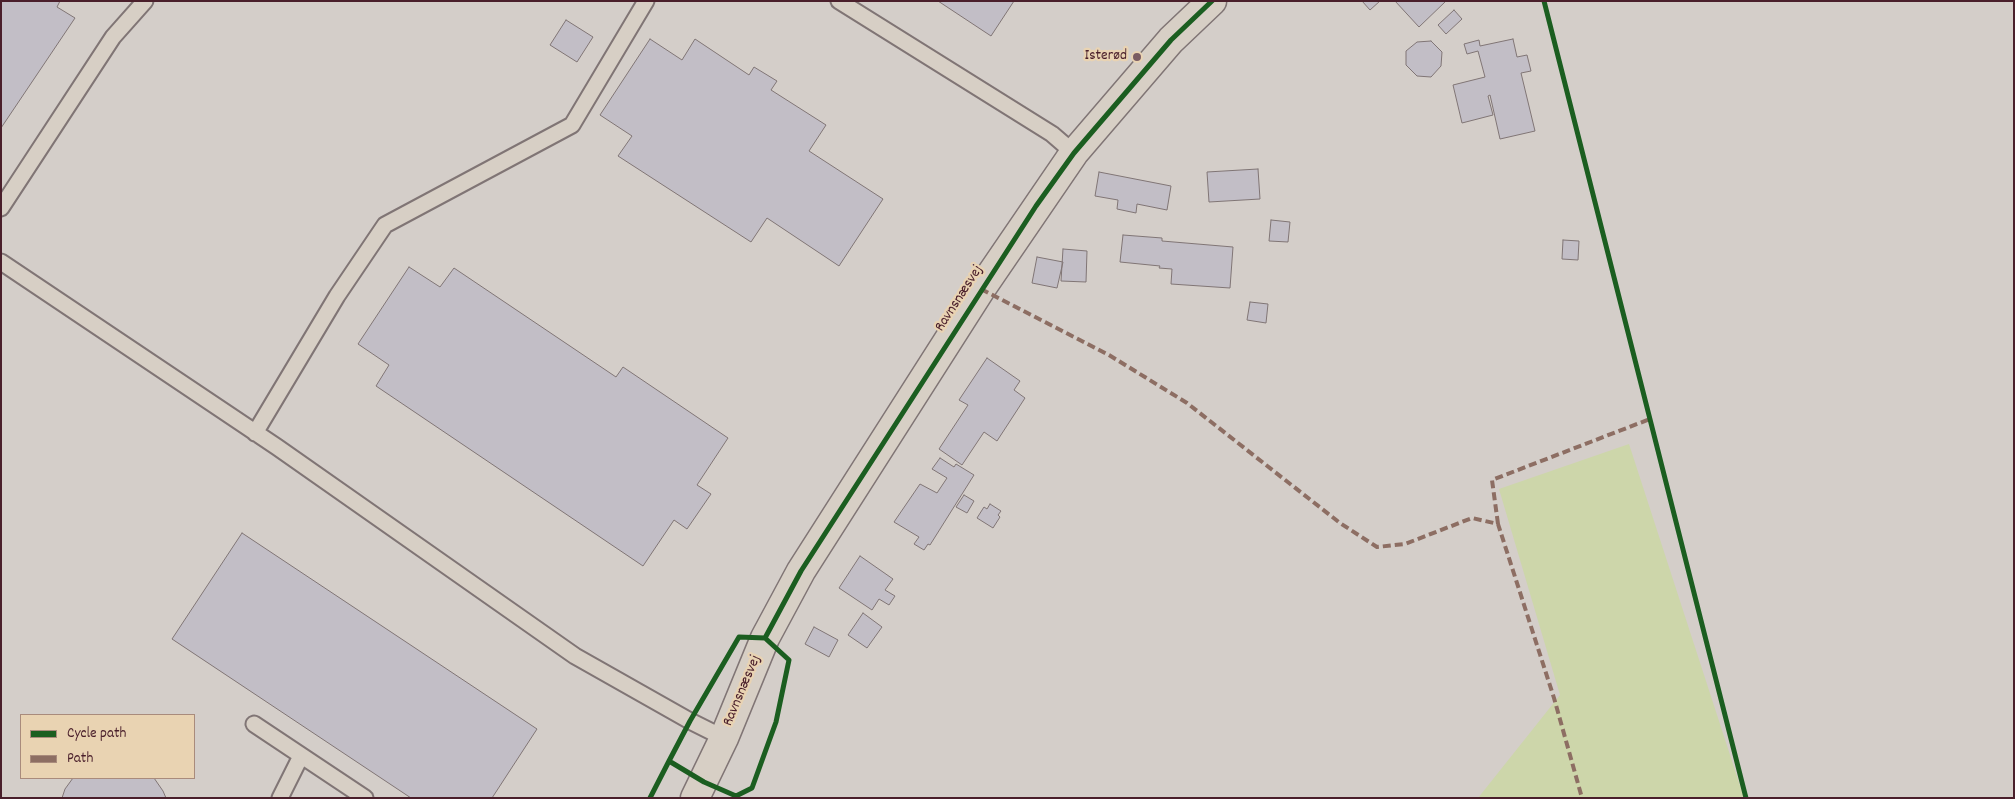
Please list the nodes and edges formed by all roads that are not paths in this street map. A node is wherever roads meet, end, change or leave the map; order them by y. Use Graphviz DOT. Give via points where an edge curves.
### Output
graph roads {
  1 [pos="145,1"];
  2 [pos="646,1"];
  3 [pos="839,1"];
  4 [pos="1212,1"];
  5 [pos="1074,153"];
  6 [pos="1,208"];
  7 [pos="1,262"];
  8 [pos="255,432"];
  9 [pos="254,724"];
  10 [pos="724,738"];
  11 [pos="301,756"];
  12 [pos="280,798"];
  13 [pos="364,798"];
  14 [pos="696,798"];
  1 -- 6 [label="lane" via="113,37"];
  2 -- 8 [label="lane" via="572,125 385,225 337,296"];
  3 -- 5 [label="lane" via="1052,134"];
  4 -- 5 [label="main road, Ravnsnæsvej" via="1171,40"];
  5 -- 10 [label="main road, Ravnsnæsvej" via="981,289 801,571 765,638"];
  7 -- 8 [label="lane"];
  8 -- 10 [label="lane" via="575,656"];
  9 -- 11 [label="lane"];
  10 -- 14 [label="main road, Ravnsnæsvej"];
  11 -- 12 [label="lane"];
  11 -- 13 [label="lane"];
}
